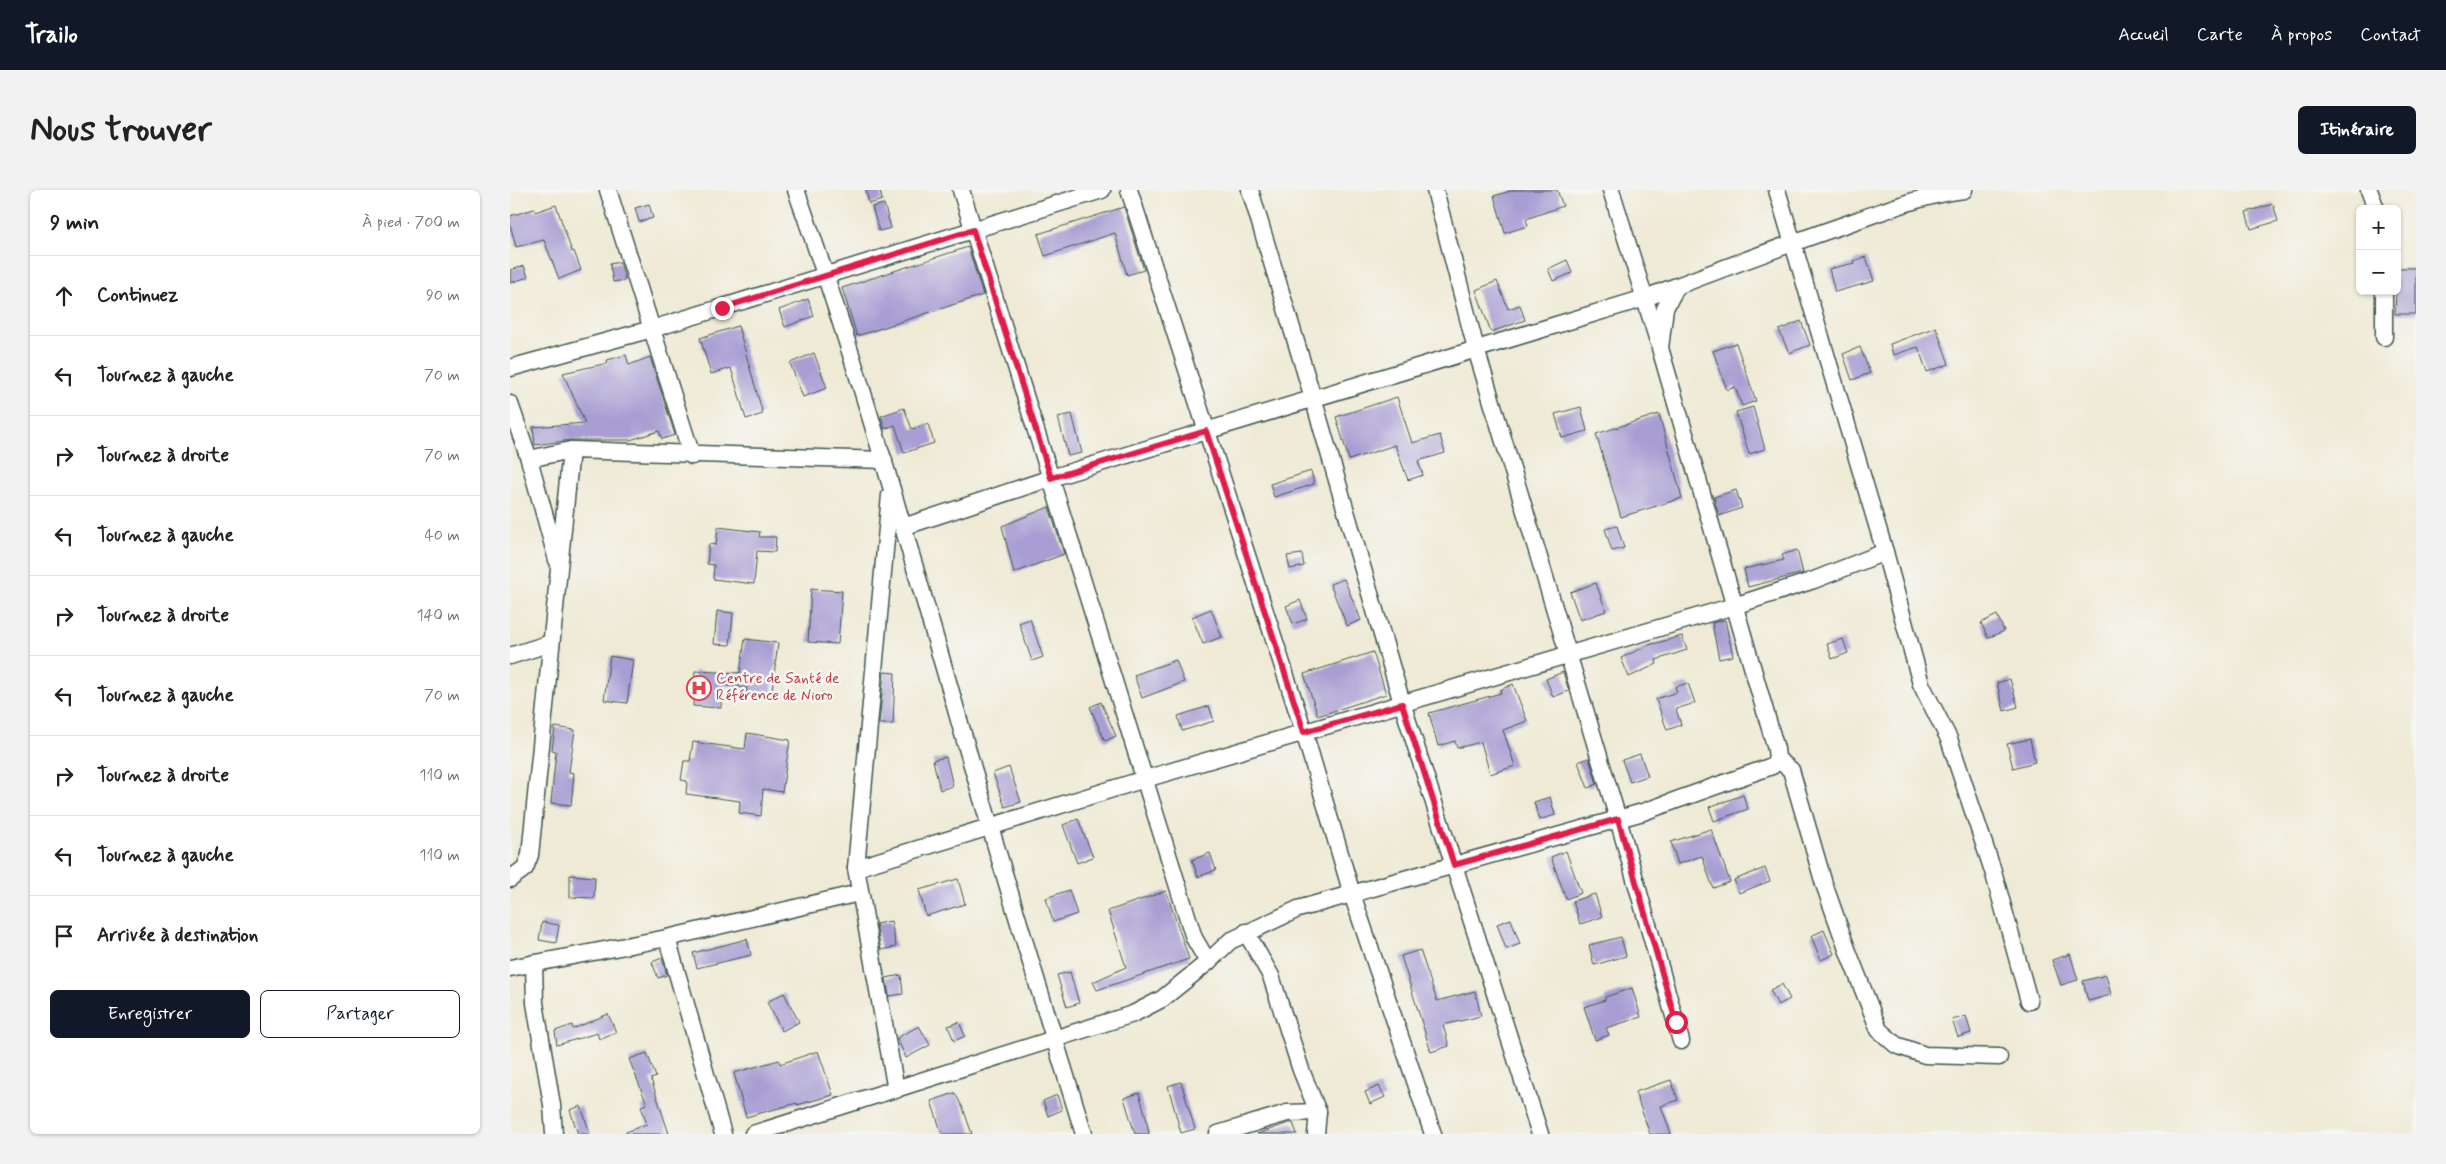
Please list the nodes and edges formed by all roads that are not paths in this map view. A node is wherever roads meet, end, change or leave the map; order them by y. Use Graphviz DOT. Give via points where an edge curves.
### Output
graph roads {
  1 [pos="608,190"];
  2 [pos="796,190"];
  3 [pos="961,190"];
  4 [pos="1102,190"];
  5 [pos="1129,190"];
  6 [pos="1250,190"];
  7 [pos="1435,190"];
  8 [pos="1611,190"];
  9 [pos="1777,190"];
  10 [pos="1964,190"];
  11 [pos="2369,190"];
  12 [pos="1946,191"];
  13 [pos="2375,205"];
  14 [pos="973,230"];
  15 [pos="1793,242"];
  16 [pos="827,276"];
  17 [pos="1677,286"];
  18 [pos="2384,295"];
  19 [pos="1645,298"];
  20 [pos="652,329"];
  21 [pos="2384,337"];
  22 [pos="1660,348"];
  23 [pos="1476,349"];
  24 [pos="510,368"];
  25 [pos="1313,398"];
  26 [pos="510,404"];
  27 [pos="1206,431"];
  28 [pos="571,450"];
  29 [pos="692,456"];
  30 [pos="529,459"];
  31 [pos="884,460"];
  32 [pos="1051,478"];
  33 [pos="892,483"];
  34 [pos="903,527"];
  35 [pos="1886,552"];
  36 [pos="559,571"];
  37 [pos="1734,606"];
  38 [pos="552,643"];
  39 [pos="1567,655"];
  40 [pos="510,656"];
  41 [pos="1402,704"];
  42 [pos="1304,732"];
  43 [pos="1776,758"];
  44 [pos="1145,780"];
  45 [pos="1618,819"];
  46 [pos="989,826"];
  47 [pos="1454,865"];
  48 [pos="856,868"];
  49 [pos="510,879"];
  50 [pos="859,893"];
  51 [pos="1352,894"];
  52 [pos="1246,932"];
  53 [pos="667,938"];
  54 [pos="1208,962"];
  55 [pos="534,963"];
  56 [pos="510,968"];
  57 [pos="2029,1001"];
  58 [pos="1054,1038"];
  59 [pos="1681,1041"];
  60 [pos="1999,1057"];
  61 [pos="896,1090"];
  62 [pos="1318,1112"];
  63 [pos="554,1134"];
  64 [pos="723,1134"];
  65 [pos="753,1134"];
  66 [pos="1084,1134"];
  67 [pos="1218,1134"];
  68 [pos="1316,1134"];
  69 [pos="1433,1134"];
  70 [pos="1540,1134"];
  1 -- 20 [label="street"];
  2 -- 16 [label="street"];
  3 -- 14 [label="street"];
  4 -- 14 [label="street"];
  5 -- 27 [label="street"];
  6 -- 25 [label="street"];
  7 -- 23 [label="street"];
  8 -- 19 [label="street"];
  9 -- 15 [label="street"];
  10 -- 12 [label="street"];
  11 -- 13 [label="street"];
  12 -- 15 [label="street"];
  14 -- 16 [label="street"];
  14 -- 32 [label="street"];
  15 -- 17 [label="street"];
  15 -- 35 [label="street"];
  16 -- 20 [label="street"];
  16 -- 31 [label="street"];
  17 -- 19 [label="street"];
  17 -- 22 [label="street" via="1666,308"];
  18 -- 21 [label="street"];
  19 -- 22 [label="street"];
  19 -- 23 [label="street"];
  20 -- 24 [label="street"];
  20 -- 29 [label="street"];
  22 -- 37 [label="street"];
  23 -- 25 [label="street"];
  23 -- 39 [label="street"];
  25 -- 27 [label="street"];
  25 -- 41 [label="street"];
  26 -- 30 [label="street"];
  27 -- 32 [label="street"];
  27 -- 42 [label="street"];
  28 -- 29 [label="street"];
  28 -- 30 [label="street"];
  28 -- 36 [label="street"];
  29 -- 31 [label="street"];
  30 -- 36 [label="street"];
  31 -- 33 [label="street"];
  32 -- 34 [label="street"];
  32 -- 44 [label="street"];
  33 -- 34 [label="street"];
  33 -- 48 [label="street"];
  34 -- 46 [label="street"];
  35 -- 37 [label="street"];
  35 -- 57 [label="street" via="1920,684 1949,739 1993,871"];
  36 -- 38 [label="street"];
  37 -- 39 [label="street"];
  37 -- 43 [label="street"];
  38 -- 40 [label="street"];
  38 -- 49 [label="street" via="530,855 525,868"];
  39 -- 41 [label="street"];
  39 -- 45 [label="street"];
  41 -- 42 [label="street"];
  41 -- 47 [label="street"];
  42 -- 44 [label="street"];
  42 -- 51 [label="street"];
  43 -- 45 [label="street" via="1772,766"];
  43 -- 60 [label="street" via="1791,770 1831,903 1879,1030 1896,1045 1926,1055"];
  44 -- 46 [label="street"];
  44 -- 54 [label="street" via="1194,938"];
  45 -- 47 [label="street"];
  45 -- 59 [label="street"];
  46 -- 48 [label="street"];
  46 -- 58 [label="street"];
  47 -- 51 [label="street"];
  47 -- 70 [label="street"];
  48 -- 50 [label="street"];
  50 -- 53 [label="street"];
  50 -- 61 [label="street"];
  51 -- 52 [label="street" via="1298,909"];
  51 -- 69 [label="street"];
  52 -- 54 [label="street" via="1230,941"];
  52 -- 62 [label="street" via="1271,976"];
  53 -- 55 [label="street"];
  53 -- 64 [label="street"];
  54 -- 58 [label="street" via="1162,999 1133,1014"];
  55 -- 56 [label="street"];
  55 -- 63 [label="street" via="534,1003"];
  58 -- 61 [label="street"];
  58 -- 66 [label="street"];
  61 -- 65 [label="street"];
  62 -- 67 [label="street" via="1287,1114"];
  62 -- 68 [label="street"];
}
